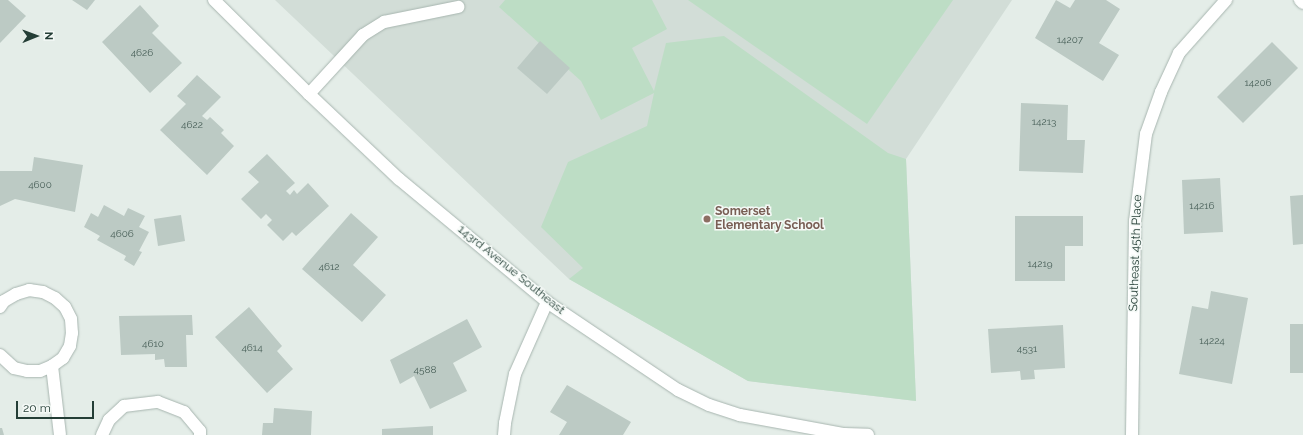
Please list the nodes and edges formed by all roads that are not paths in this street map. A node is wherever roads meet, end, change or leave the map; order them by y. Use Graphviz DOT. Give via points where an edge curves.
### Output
graph roads {
  1 [pos="214,0"];
  2 [pos="1226,0"];
  3 [pos="1300,0"];
  4 [pos="1303,3"];
  5 [pos="458,7"];
  6 [pos="309,94"];
  7 [pos="547,302"];
  8 [pos="0,307"];
  9 [pos="0,355"];
  10 [pos="52,366"];
  11 [pos="60,435"];
  12 [pos="102,435"];
  13 [pos="200,435"];
  14 [pos="504,435"];
  15 [pos="868,435"];
  16 [pos="1132,435"];
  1 -- 6 [label="street, 143rd Avenue Southeast"];
  2 -- 16 [label="street, Southeast 45th Place" via="1179,53 1146,134 1135,221"];
  3 -- 4 [label="street"];
  5 -- 6 [label="street" via="384,22 363,35"];
  6 -- 7 [label="street, 143rd Avenue Southeast" via="399,179"];
  7 -- 14 [label="street" via="515,374"];
  7 -- 15 [label="street, 143rd Avenue Southeast" via="678,390 709,405 740,415 844,434"];
  8 -- 10 [label="street" via="4,301 29,290 43,292 65,307 71,319 70,346 63,358"];
  9 -- 10 [label="street" via="14,368 27,372 40,371"];
  10 -- 11 [label="street"];
  12 -- 13 [label="street" via="109,420 124,406 158,402 184,412 200,431"];
}
